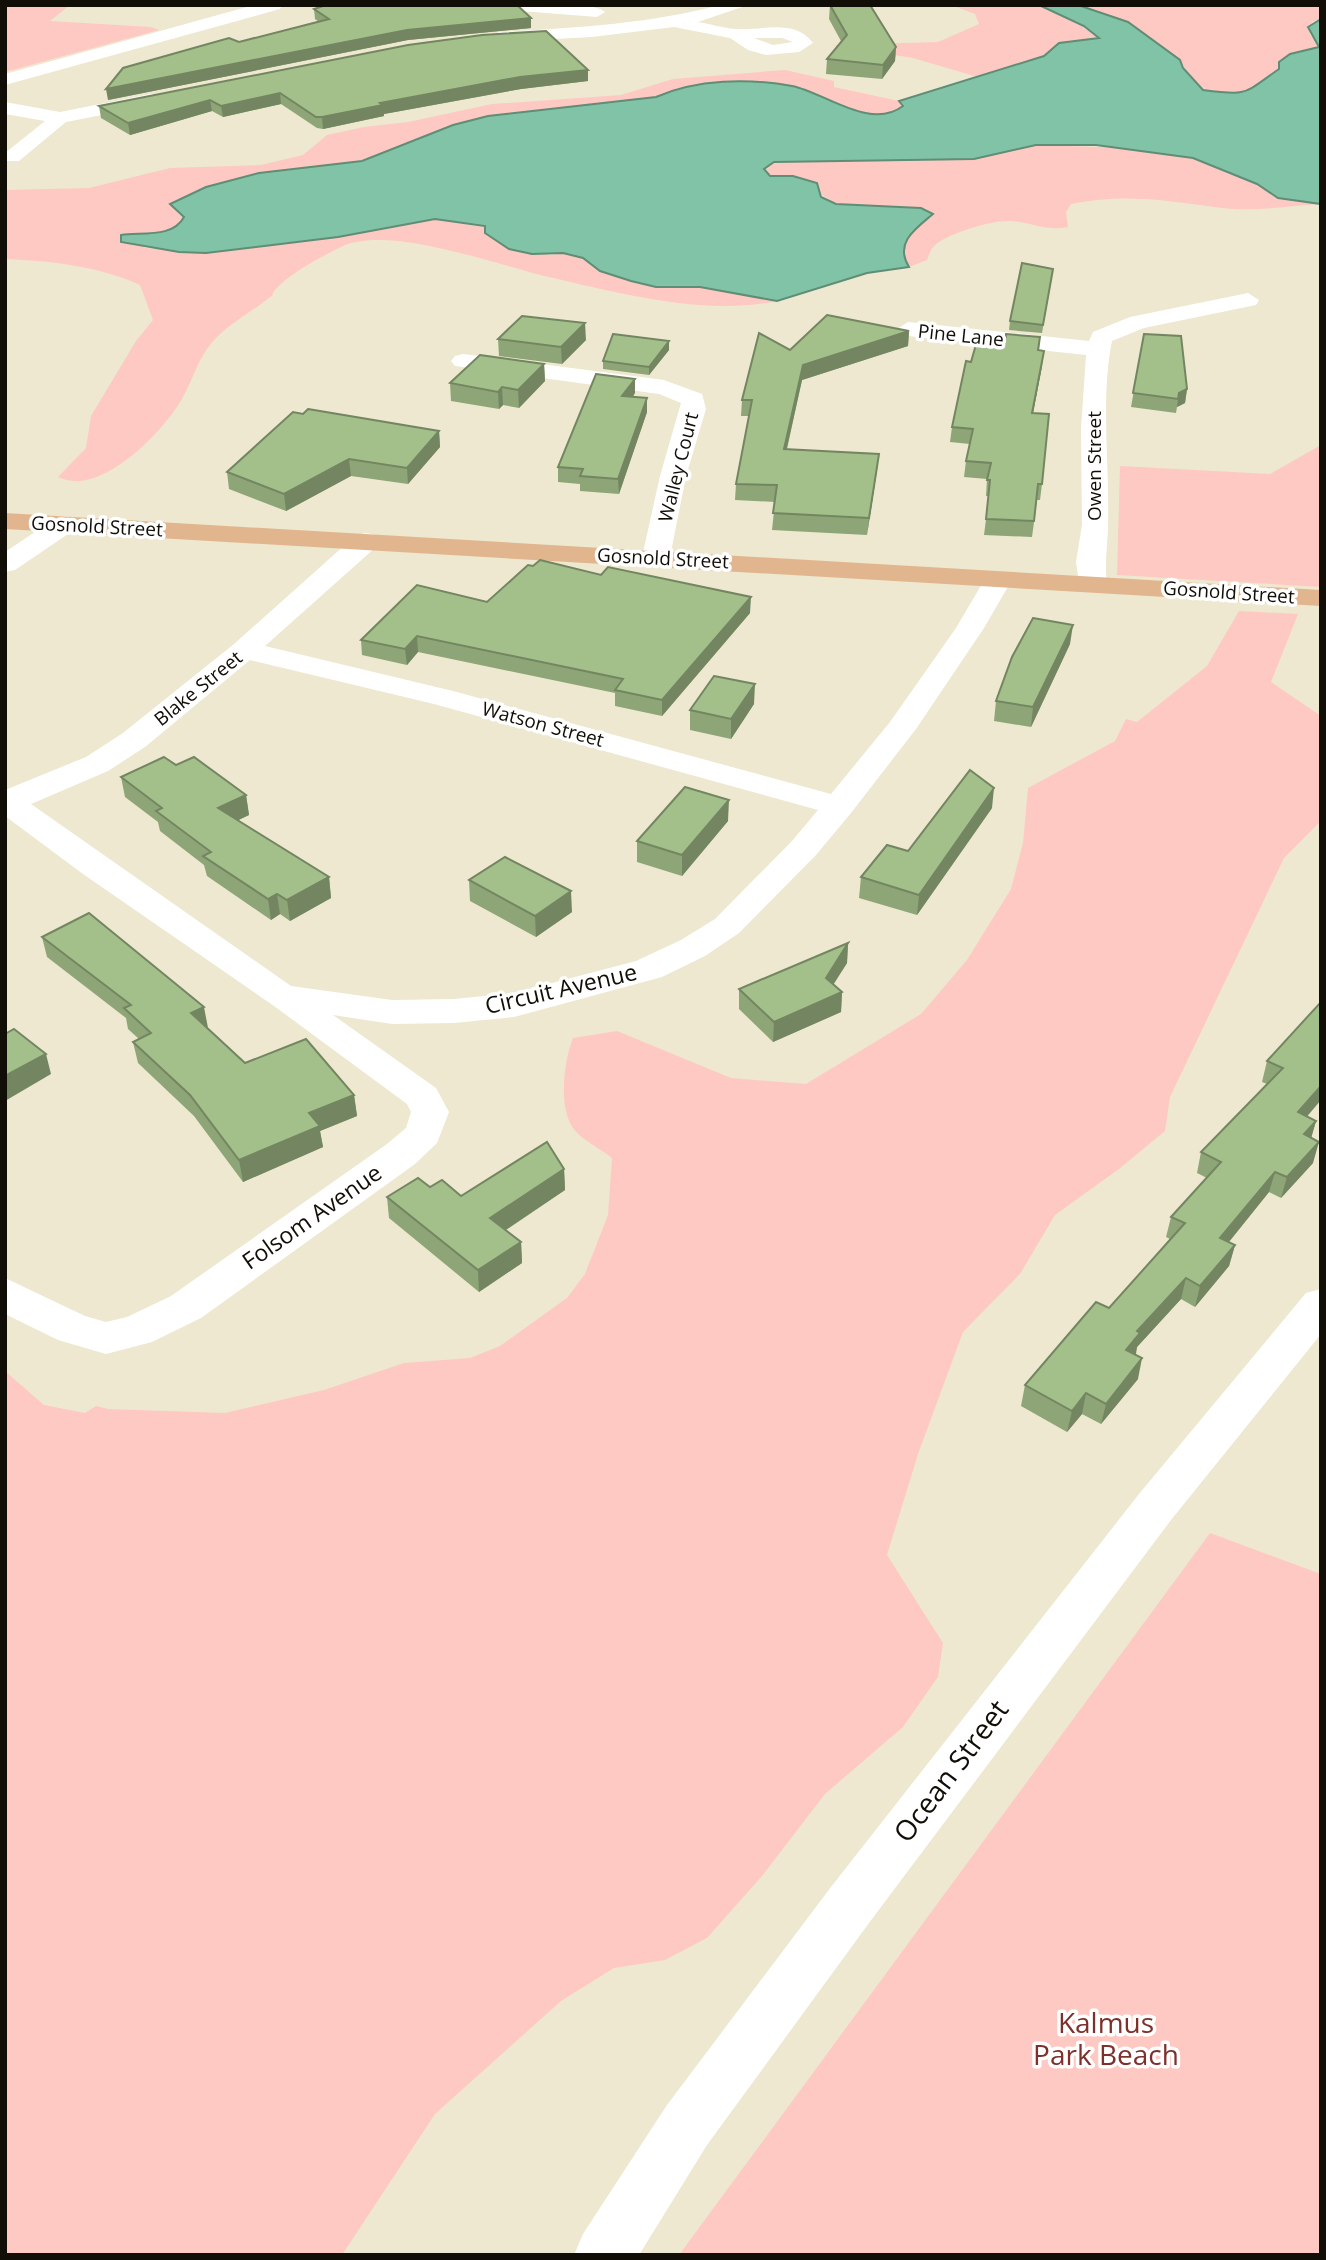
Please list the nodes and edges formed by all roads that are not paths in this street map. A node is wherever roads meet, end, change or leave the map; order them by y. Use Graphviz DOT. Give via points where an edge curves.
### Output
graph roads {
  1 [pos="274,5"];
  2 [pos="508,5"];
  3 [pos="740,5"];
  4 [pos="674,22"];
  5 [pos="736,34"];
  6 [pos="482,38"];
  7 [pos="5,80"];
  8 [pos="169,96"];
  9 [pos="5,108"];
  10 [pos="60,118"];
  11 [pos="12,157"];
  12 [pos="1248,300"];
  13 [pos="908,329"];
  14 [pos="1097,349"];
  15 [pos="463,361"];
  16 [pos="5,521"];
  17 [pos="65,524"];
  18 [pos="366,541"];
  19 [pos="656,558"];
  20 [pos="5,564"];
  21 [pos="999,578"];
  22 [pos="1093,583"];
  23 [pos="1321,598"];
  24 [pos="244,650"];
  25 [pos="7,801"];
  26 [pos="840,806"];
  27 [pos="282,996"];
  28 [pos="5,1293"];
  29 [pos="1321,1304"];
  30 [pos="604,2255"];
  1 -- 7 [label="street"];
  2 -- 4 [label="street"];
  3 -- 4 [label="street"];
  4 -- 5 [label="street"];
  4 -- 6 [label="street"];
  8 -- 10 [label="street"];
  9 -- 10 [label="street"];
  10 -- 11 [label="street"];
  12 -- 14 [label="street" via="1118,328 1101,337"];
  13 -- 14 [label="street, Pine Lane"];
  14 -- 22 [label="street, Owen Street"];
  15 -- 19 [label="street, Walley Court" via="664,387 693,399"];
  16 -- 17 [label="main road, Gosnold Street"];
  17 -- 18 [label="main road, Gosnold Street"];
  17 -- 20 [label="street"];
  18 -- 19 [label="main road, Gosnold Street"];
  18 -- 24 [label="street, Blake Street"];
  19 -- 21 [label="main road, Gosnold Street"];
  21 -- 22 [label="main road, Gosnold Street"];
  21 -- 26 [label="street, Circuit Avenue" via="901,729"];
  22 -- 23 [label="main road, Gosnold Street"];
  24 -- 25 [label="street, Blake Street" via="135,740 97,764"];
  24 -- 26 [label="street, Watson Street" via="442,697"];
  25 -- 27 [label="street, Circuit Avenue"];
  26 -- 27 [label="street, Circuit Avenue" via="727,926 649,969 514,1004 454,1011 380,1011"];
  27 -- 28 [label="street, Folsom Avenue" via="423,1097 430,1112 423,1134 361,1185 186,1307 137,1331 106,1338 73,1329"];
  29 -- 30 [label="street, Ocean Street" via="1156,1507 850,1905 687,2125"];
}
